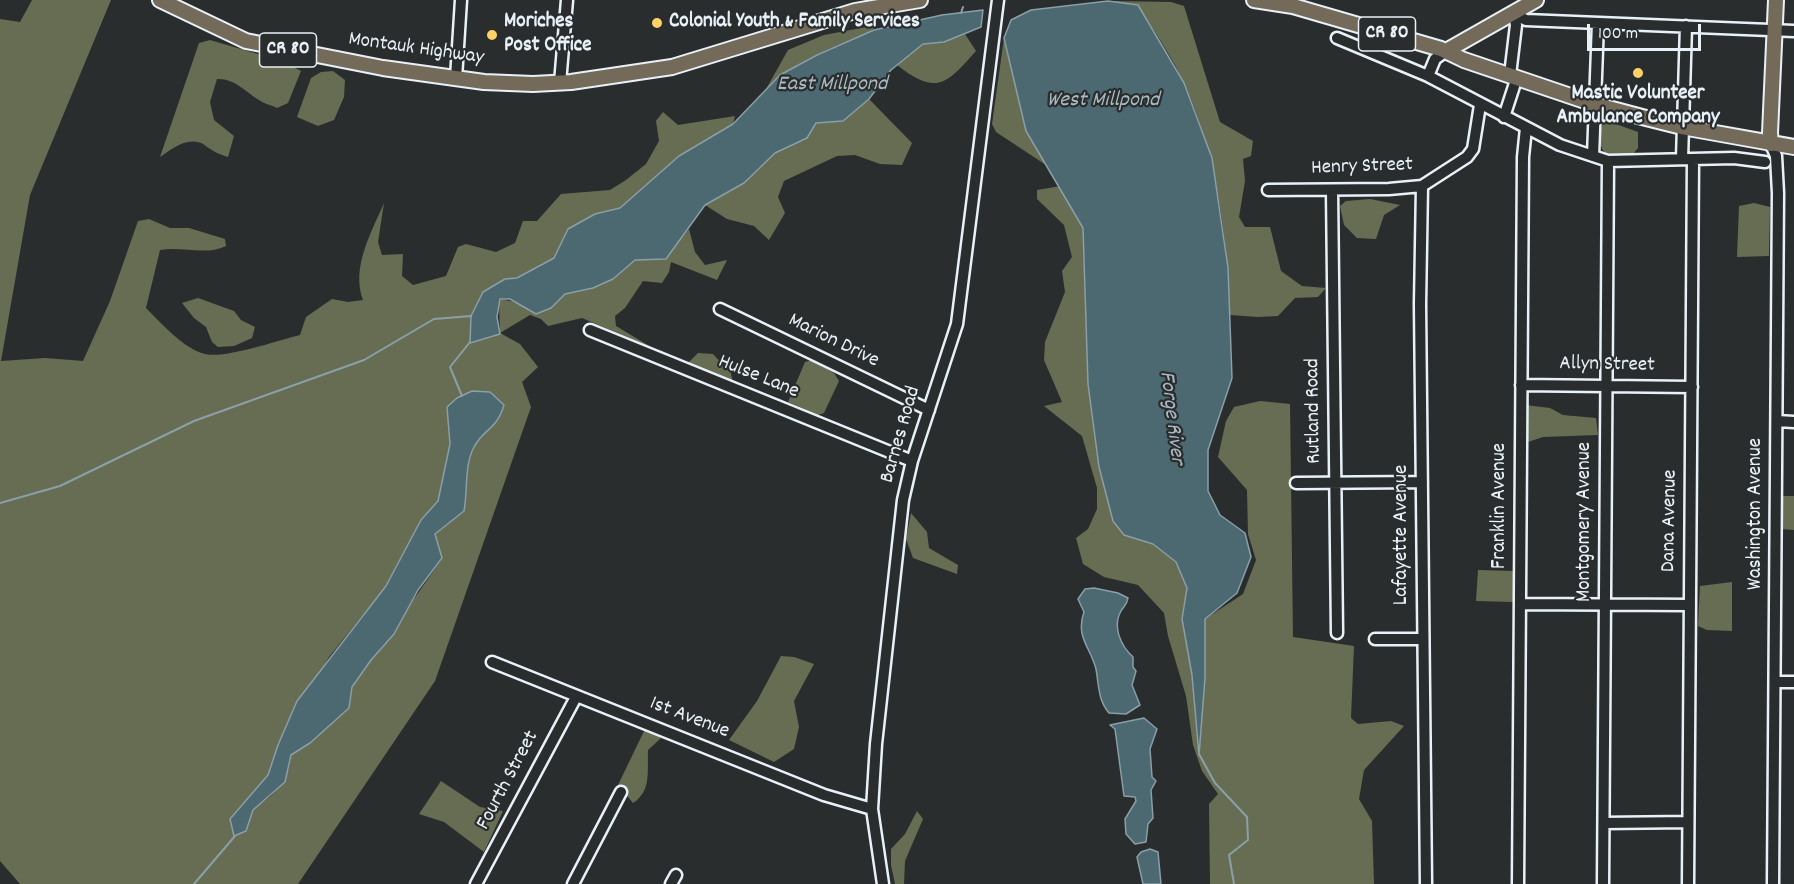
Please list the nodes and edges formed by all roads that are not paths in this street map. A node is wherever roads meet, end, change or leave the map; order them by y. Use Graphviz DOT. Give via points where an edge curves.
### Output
graph roads {
  1 [pos="160,0"];
  2 [pos="461,0"];
  3 [pos="567,0"];
  4 [pos="920,0"];
  5 [pos="999,0"];
  6 [pos="1254,0"];
  7 [pos="1536,0"];
  8 [pos="1776,0"];
  9 [pos="855,6"];
  10 [pos="1514,14"];
  11 [pos="1598,23"];
  12 [pos="1686,26"];
  13 [pos="1774,30"];
  14 [pos="1794,31"];
  15 [pos="1337,39"];
  16 [pos="1446,51"];
  17 [pos="1428,76"];
  18 [pos="1514,76"];
  19 [pos="456,78"];
  20 [pos="560,83"];
  21 [pos="1480,105"];
  22 [pos="1597,105"];
  23 [pos="1504,117"];
  24 [pos="1682,127"];
  25 [pos="1526,128"];
  26 [pos="1771,144"];
  27 [pos="1794,147"];
  28 [pos="1593,156"];
  29 [pos="1687,159"];
  30 [pos="1608,161"];
  31 [pos="1766,162"];
  32 [pos="1422,186"];
  33 [pos="1268,190"];
  34 [pos="1332,190"];
  35 [pos="720,309"];
  36 [pos="590,330"];
  37 [pos="1521,385"];
  38 [pos="1606,387"];
  39 [pos="1692,387"];
  40 [pos="929,410"];
  41 [pos="1777,422"];
  42 [pos="1794,422"];
  43 [pos="912,462"];
  44 [pos="1422,482"];
  45 [pos="1296,483"];
  46 [pos="1335,484"];
  47 [pos="1520,604"];
  48 [pos="1605,604"];
  49 [pos="1690,605"];
  50 [pos="1337,633"];
  51 [pos="1374,639"];
  52 [pos="1422,639"];
  53 [pos="492,662"];
  54 [pos="1775,682"];
  55 [pos="1794,682"];
  56 [pos="576,697"];
  57 [pos="621,792"];
  58 [pos="872,809"];
  59 [pos="1688,822"];
  60 [pos="1604,823"];
  61 [pos="476,884"];
  62 [pos="573,884"];
  63 [pos="883,884"];
  64 [pos="1426,884"];
  65 [pos="1518,884"];
  66 [pos="1603,884"];
  67 [pos="1688,884"];
  68 [pos="1773,884"];
  1 -- 19 [label="main road, Montauk Highway / CR 80" via="246,41"];
  2 -- 19 [label="street"];
  3 -- 20 [label="street"];
  4 -- 9 [label="main road, Montauk Highway / CR 80"];
  5 -- 40 [label="street, Barnes Road" via="957,324"];
  6 -- 16 [label="main road, CR 80" via="1293,6"];
  7 -- 10 [label="main road"];
  8 -- 13 [label="main road"];
  9 -- 20 [label="main road, Montauk Highway / CR 80" via="672,67"];
  10 -- 11 [label="street" via="1526,20"];
  10 -- 16 [label="main road"];
  10 -- 18 [label="street"];
  11 -- 12 [label="street"];
  11 -- 22 [label="street"];
  12 -- 13 [label="street"];
  12 -- 24 [label="street, Dana Avenue"];
  13 -- 14 [label="street"];
  13 -- 26 [label="main road"];
  15 -- 17 [label="street"];
  16 -- 17 [label="street" via="1435,59"];
  16 -- 18 [label="main road, CR 80"];
  17 -- 21 [label="street"];
  18 -- 22 [label="main road, CR 80"];
  18 -- 23 [label="street"];
  19 -- 20 [label="main road, Montauk Highway / CR 80"];
  21 -- 23 [label="street"];
  21 -- 32 [label="street, Henry Street" via="1473,149"];
  22 -- 24 [label="main road, CR 80"];
  22 -- 28 [label="street"];
  23 -- 25 [label="street"];
  24 -- 26 [label="main road, CR 80"];
  24 -- 29 [label="street, Dana Avenue"];
  25 -- 28 [label="street"];
  25 -- 37 [label="street, Franklin Avenue"];
  26 -- 27 [label="main road, CR 80"];
  26 -- 41 [label="street, Washington Avenue" via="1776,156 1778,188"];
  28 -- 30 [label="street"];
  29 -- 30 [label="street"];
  29 -- 31 [label="street"];
  29 -- 39 [label="street, Dana Avenue"];
  30 -- 38 [label="street, Montgomery Avenue"];
  32 -- 34 [label="street, Henry Street"];
  32 -- 44 [label="street, Lafayette Avenue"];
  33 -- 34 [label="street, Henry Street"];
  34 -- 46 [label="street, Rutland Road"];
  35 -- 40 [label="street, Marion Drive"];
  36 -- 43 [label="street, Hulse Lane"];
  37 -- 38 [label="street, Allyn Street"];
  37 -- 47 [label="street, Franklin Avenue"];
  38 -- 39 [label="street, Allyn Street"];
  38 -- 48 [label="street, Montgomery Avenue"];
  39 -- 49 [label="street, Dana Avenue"];
  40 -- 43 [label="street, Barnes Road"];
  41 -- 42 [label="street"];
  41 -- 54 [label="street, Washington Avenue"];
  43 -- 58 [label="street, Barnes Road" via="900,522"];
  44 -- 46 [label="street"];
  44 -- 52 [label="street, Lafayette Avenue"];
  45 -- 46 [label="street"];
  46 -- 50 [label="street, Rutland Road"];
  47 -- 48 [label="street"];
  47 -- 65 [label="street, Franklin Avenue"];
  48 -- 49 [label="street"];
  48 -- 60 [label="street, Montgomery Avenue"];
  49 -- 59 [label="street, Dana Avenue"];
  51 -- 52 [label="street"];
  52 -- 64 [label="street, Lafayette Avenue"];
  53 -- 56 [label="street, 1st Avenue"];
  54 -- 55 [label="street"];
  54 -- 68 [label="street, Washington Avenue"];
  56 -- 58 [label="street, 1st Avenue" via="824,795"];
  56 -- 61 [label="street, Fourth Street"];
  57 -- 62 [label="street"];
  58 -- 63 [label="street, Barnes Road"];
  59 -- 60 [label="street"];
  59 -- 67 [label="street, Dana Avenue"];
  60 -- 66 [label="street, Montgomery Avenue"];
}
